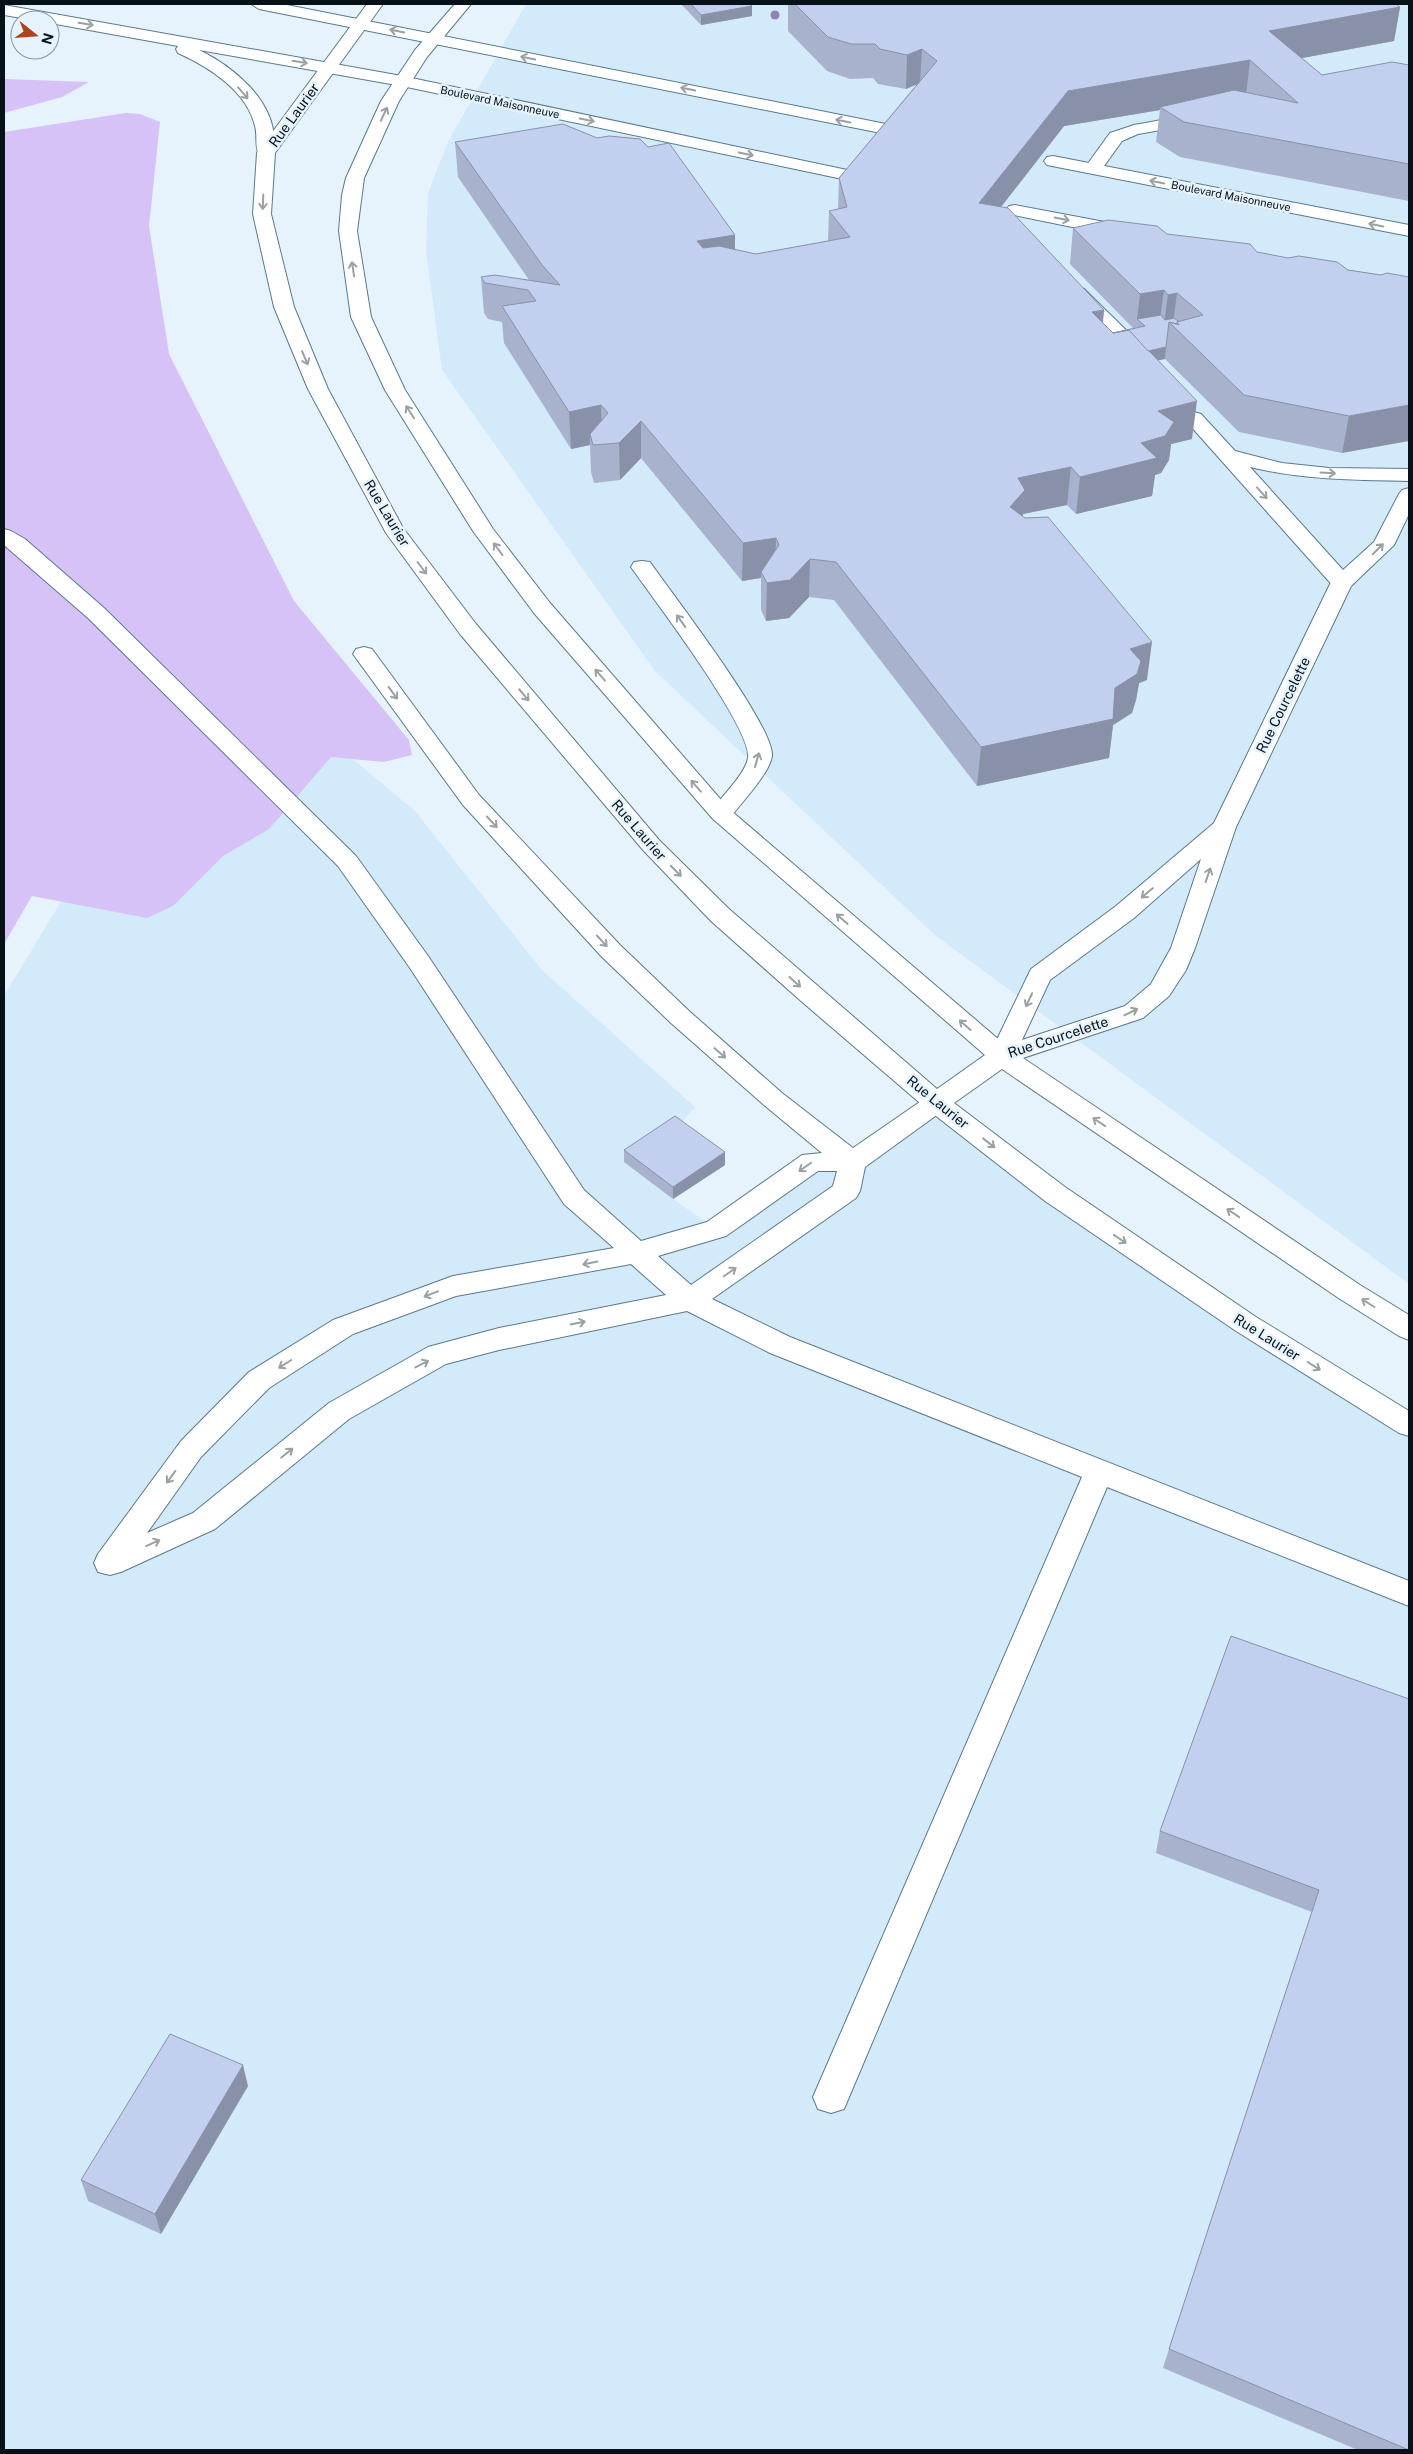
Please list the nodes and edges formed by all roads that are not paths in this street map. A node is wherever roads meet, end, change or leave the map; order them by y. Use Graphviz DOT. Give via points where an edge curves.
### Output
graph roads {
  1 [pos="261,4"];
  2 [pos="375,4"];
  3 [pos="462,4"];
  4 [pos="4,10"];
  5 [pos="360,23"];
  6 [pos="433,38"];
  7 [pos="212,54"];
  8 [pos="328,67"];
  9 [pos="402,81"];
  10 [pos="1208,117"];
  11 [pos="891,130"];
  12 [pos="266,153"];
  13 [pos="1053,161"];
  14 [pos="1093,169"];
  15 [pos="852,176"];
  16 [pos="1018,218"];
  17 [pos="1409,231"];
  18 [pos="1140,234"];
  19 [pos="1063,279"];
  20 [pos="1126,341"];
  21 [pos="1194,418"];
  22 [pos="1229,456"];
  23 [pos="1409,475"];
  24 [pos="1409,494"];
  25 [pos="4,535"];
  26 [pos="642,567"];
  27 [pos="1342,582"];
  28 [pos="364,654"];
  29 [pos="721,814"];
  30 [pos="1224,827"];
  31 [pos="1002,1056"];
  32 [pos="936,1103"];
  33 [pos="852,1162"];
  34 [pos="638,1254"];
  35 [pos="690,1300"];
  36 [pos="1409,1329"];
  37 [pos="1409,1426"];
  38 [pos="1099,1472"];
  39 [pos="1409,1594"];
  40 [pos="831,2097"];
  1 -- 5 [label="main road"];
  2 -- 5 [label="main road, Rue Laurier"];
  3 -- 6 [label="main road"];
  4 -- 7 [label="main road, one-way" via="145,35 186,50"];
  6 -- 5 [label="main road, one-way"];
  5 -- 8 [label="main road, Rue Laurier"];
  6 -- 9 [label="main road"];
  11 -- 6 [label="main road, one-way"];
  7 -- 8 [label="main road, Boulevard Maisonneuve, one-way"];
  7 -- 12 [label="main road, one-way" via="256,107 264,125"];
  8 -- 9 [label="main road, Boulevard Maisonneuve"];
  8 -- 12 [label="main road, Rue Laurier"];
  9 -- 15 [label="main road, Boulevard Maisonneuve, one-way"];
  29 -- 9 [label="main road, one-way" via="542,608 484,531 395,390 361,317 348,231 350,196 360,162"];
  10 -- 14 [label="main road" via="1134,130 1116,137"];
  12 -- 32 [label="main road, Rue Laurier, one-way" via="262,214 284,307 318,389 393,529 468,629 651,845 720,915"];
  13 -- 14 [label="main road, Boulevard Maisonneuve"];
  17 -- 14 [label="main road, Boulevard Maisonneuve, one-way"];
  16 -- 18 [label="main road, one-way"];
  19 -- 20 [label="main road"];
  21 -- 22 [label="main road"];
  22 -- 23 [label="main road, one-way" via="1282,470"];
  22 -- 27 [label="main road, one-way"];
  27 -- 24 [label="main road, Rue Courcelette, one-way" via="1383,545"];
  25 -- 34 [label="main road" via="96,613 347,861 574,1197"];
  29 -- 26 [label="main road, one-way" via="756,768 760,757 759,743 722,679"];
  27 -- 30 [label="main road, Rue Courcelette"];
  28 -- 33 [label="main road, one-way" via="471,800 612,950 680,1017 765,1093"];
  31 -- 29 [label="main road, one-way"];
  30 -- 31 [label="main road, Rue Courcelette, one-way" via="1125,912 1040,975"];
  31 -- 30 [label="main road, Rue Courcelette, one-way" via="1134,1012 1160,990 1183,948"];
  31 -- 32 [label="main road"];
  36 -- 31 [label="main road, one-way"];
  32 -- 33 [label="main road"];
  32 -- 37 [label="main road, Rue Laurier, one-way" via="1071,1205 1246,1324"];
  33 -- 34 [label="main road, one-way" via="812,1162 716,1230"];
  35 -- 33 [label="main road, one-way" via="846,1191"];
  34 -- 35 [label="main road"];
  34 -- 35 [label="main road, one-way" via="453,1286 344,1327 259,1380 191,1449 108,1563 204,1521 339,1411 438,1355 499,1339"];
  35 -- 38 [label="main road" via="780,1345"];
  38 -- 39 [label="main road"];
  38 -- 40 [label="main road"];
}
